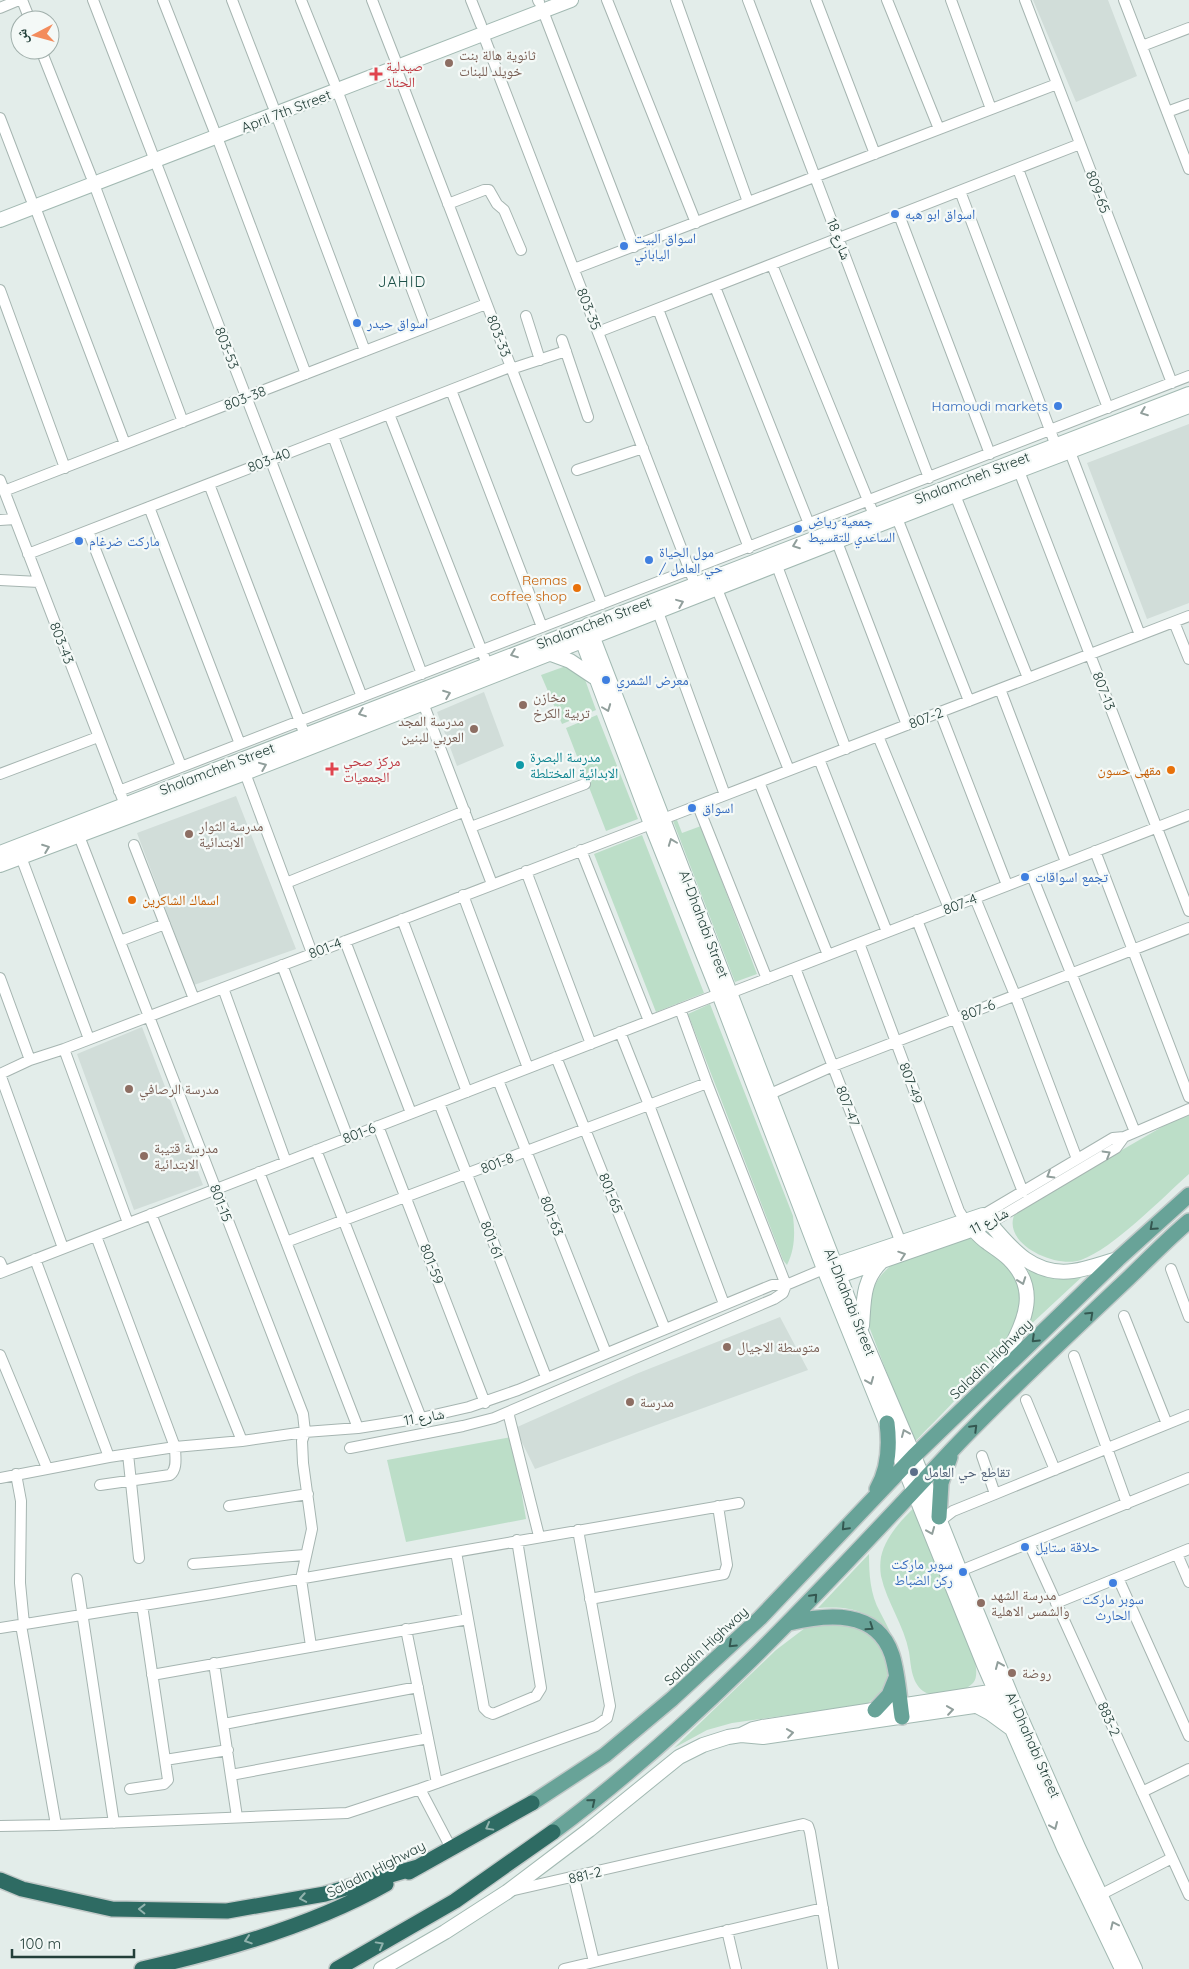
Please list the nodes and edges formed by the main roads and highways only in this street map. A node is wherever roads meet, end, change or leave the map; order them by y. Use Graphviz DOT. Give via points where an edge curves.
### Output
graph roads {
  1 [pos="1189,1195"];
  2 [pos="1189,1221"];
  3 [pos="887,1423"];
  4 [pos="954,1448"];
  5 [pos="870,1500"];
  6 [pos="939,1519"];
  7 [pos="789,1623"];
  8 [pos="901,1654"];
  9 [pos="896,1677"];
  10 [pos="875,1710"];
  11 [pos="532,1803"];
  12 [pos="553,1832"];
  13 [pos="418,1867"];
  14 [pos="0,1880"];
  15 [pos="142,1969"];
  16 [pos="337,1969"];
  1 -- 5 [label="main road, Saladin Highway, one-way" via="1118,1259"];
  4 -- 2 [label="main road, one-way"];
  3 -- 5 [label="main road" via="888,1455 879,1486"];
  4 -- 6 [label="main road" via="941,1482"];
  7 -- 4 [label="main road, one-way"];
  5 -- 11 [label="main road, Saladin Highway, one-way" via="760,1618 672,1699 605,1755"];
  7 -- 9 [label="main road, one-way" via="838,1617 866,1624 887,1644 894,1660"];
  12 -- 7 [label="main road, one-way" via="657,1748"];
  8 -- 9 [label="main road" via="906,1711"];
  9 -- 10 [label="main road" via="889,1695"];
  11 -- 13 [label="highway, Saladin Highway, one-way"];
  16 -- 12 [label="highway, one-way" via="455,1901"];
  13 -- 14 [label="highway, one-way" via="325,1894 227,1911 112,1909 22,1889"];
  13 -- 15 [label="highway, Saladin Highway, one-way" via="375,1891 297,1924"];
}
